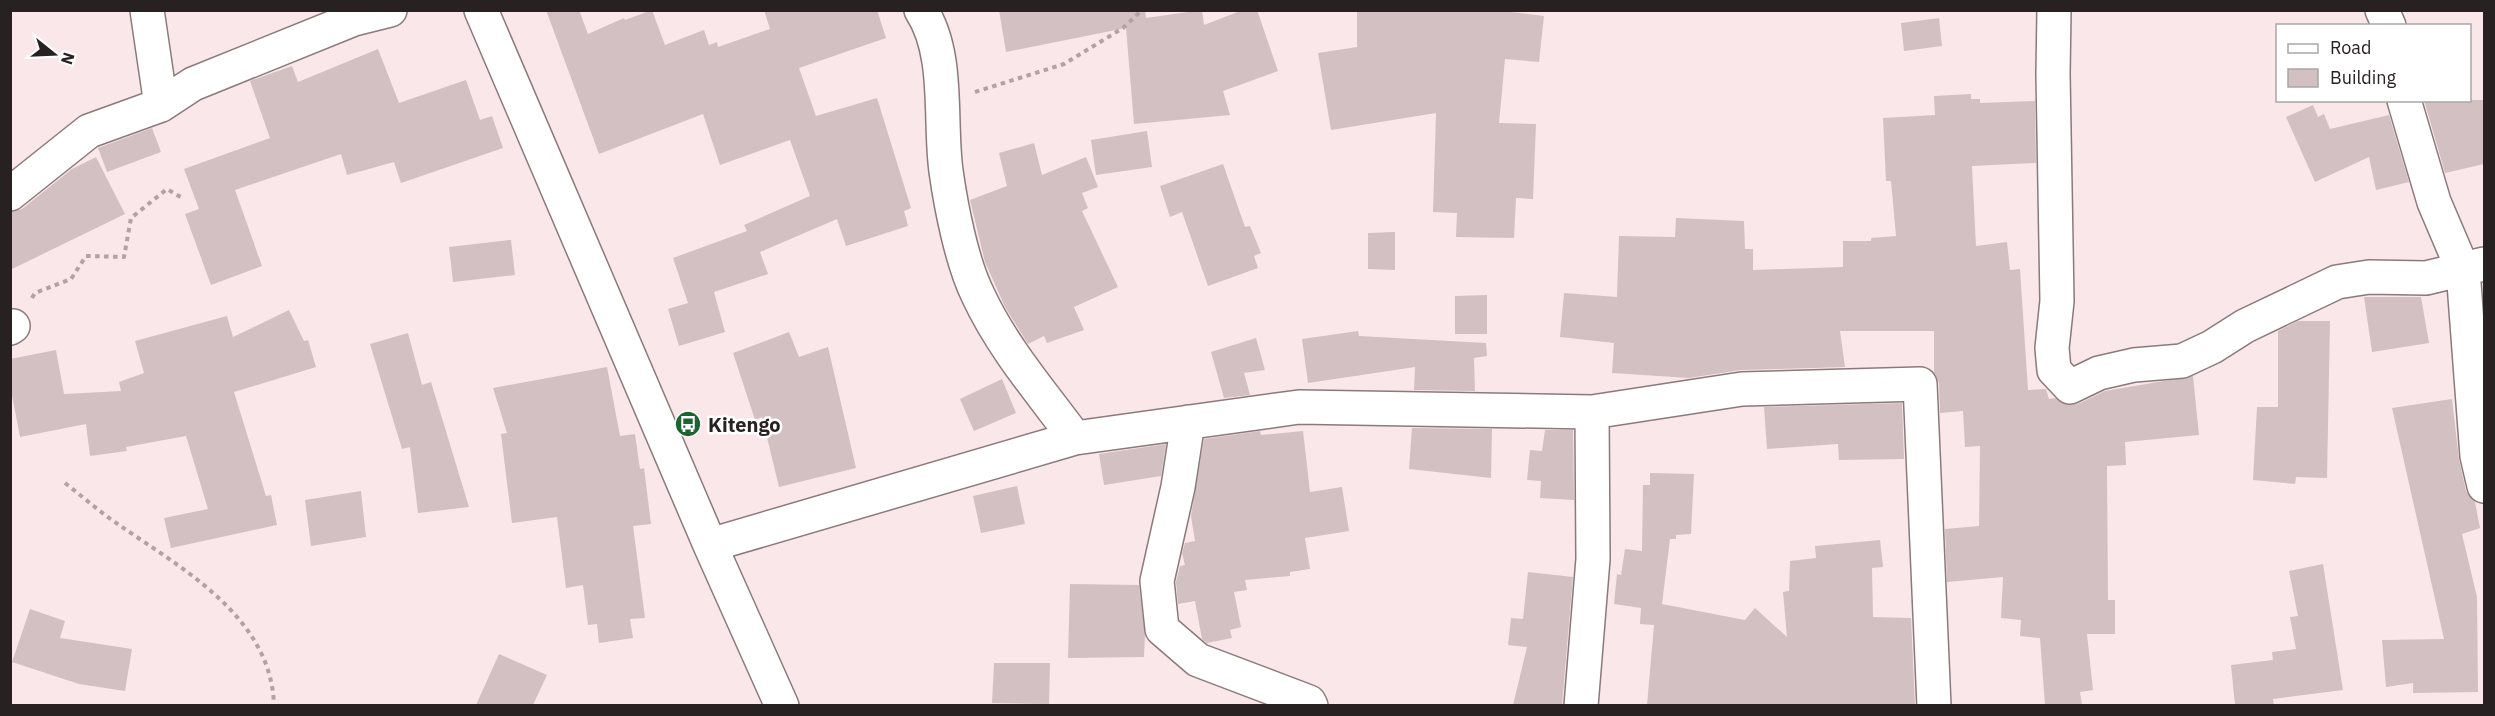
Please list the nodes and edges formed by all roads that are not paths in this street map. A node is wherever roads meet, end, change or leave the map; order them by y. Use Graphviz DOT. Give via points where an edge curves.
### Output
graph roads {
  1 [pos="147,10"];
  2 [pos="390,10"];
  3 [pos="481,10"];
  4 [pos="921,10"];
  5 [pos="2054,10"];
  6 [pos="2382,10"];
  7 [pos="2388,24"];
  8 [pos="2405,102"];
  9 [pos="161,105"];
  10 [pos="10,194"];
  11 [pos="2474,267"];
  12 [pos="1592,412"];
  13 [pos="1188,423"];
  14 [pos="1075,438"];
  15 [pos="2484,486"];
  16 [pos="710,545"];
  17 [pos="782,705"];
  18 [pos="1311,705"];
  19 [pos="1581,705"];
  20 [pos="1934,705"];
  1 -- 9 [label="street"];
  2 -- 9 [label="street" via="354,19 193,84"];
  3 -- 16 [label="street"];
  4 -- 14 [label="street" via="937,48 946,171 958,233 977,294 1011,351"];
  5 -- 11 [label="street" via="2057,302 2052,348 2054,370 2070,387 2100,373 2134,365 2182,361 2337,282 2370,277 2426,278"];
  6 -- 7 [label="street"];
  8 -- 11 [label="street" via="2434,202"];
  9 -- 10 [label="street" via="89,131"];
  11 -- 15 [label="street" via="2477,456"];
  12 -- 13 [label="street" via="1299,407"];
  12 -- 19 [label="street" via="1593,559"];
  12 -- 20 [label="street" via="1742,389 1920,384"];
  13 -- 14 [label="street"];
  13 -- 18 [label="street" via="1157,581 1162,629 1198,660"];
  14 -- 16 [label="street"];
  16 -- 17 [label="street"];
}
